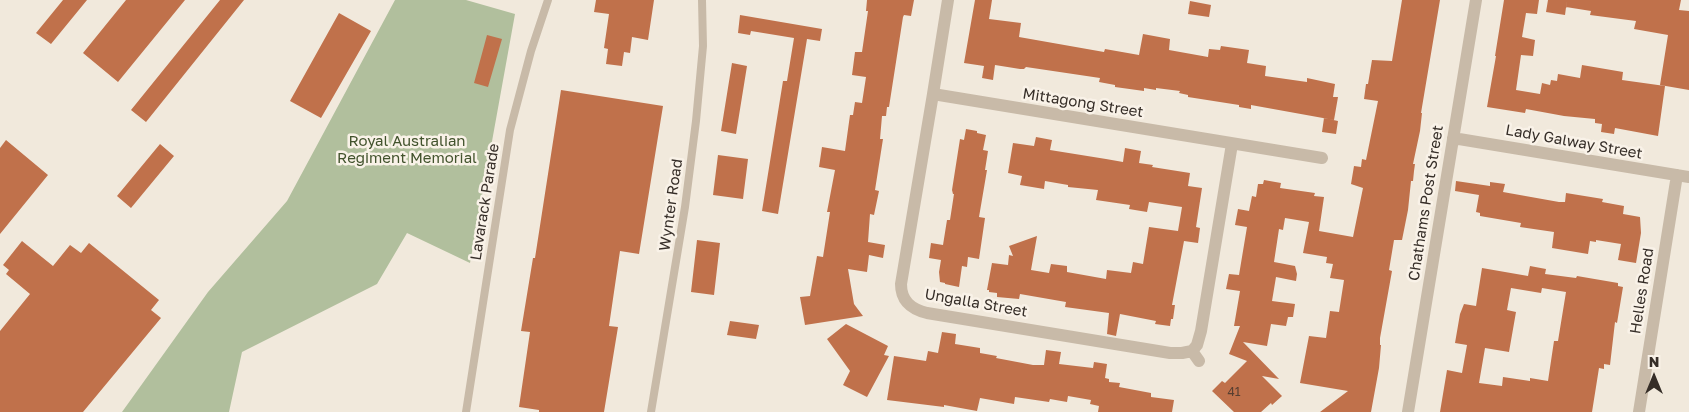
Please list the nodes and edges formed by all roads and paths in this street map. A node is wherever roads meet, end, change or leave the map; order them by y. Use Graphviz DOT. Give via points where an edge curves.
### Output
graph roads {
  1 [pos="548,0"];
  2 [pos="702,0"];
  3 [pos="948,0"];
  4 [pos="1476,0"];
  5 [pos="933,94"];
  6 [pos="1453,138"];
  7 [pos="1232,144"];
  8 [pos="1322,158"];
  9 [pos="1683,176"];
  10 [pos="466,412"];
  11 [pos="652,412"];
  12 [pos="1408,412"];
  13 [pos="1638,412"];
  1 -- 10 [label="lane, Lavarack Parade" via="510,130"];
  2 -- 11 [label="lane, Wynter Road" via="703,46 696,122"];
  3 -- 5 [label="street"];
  4 -- 6 [label="street, Chathams Post Street"];
  5 -- 7 [label="street, Mittagong Street"];
  5 -- 7 [label="street, Ungalla Street" via="901,284 907,303 920,311 1170,353 1196,356"];
  6 -- 9 [label="street, Lady Galway Street"];
  6 -- 12 [label="street, Chathams Post Street"];
  7 -- 8 [label="street, Mittagong Street"];
  9 -- 13 [label="street, Helles Road"];
}
